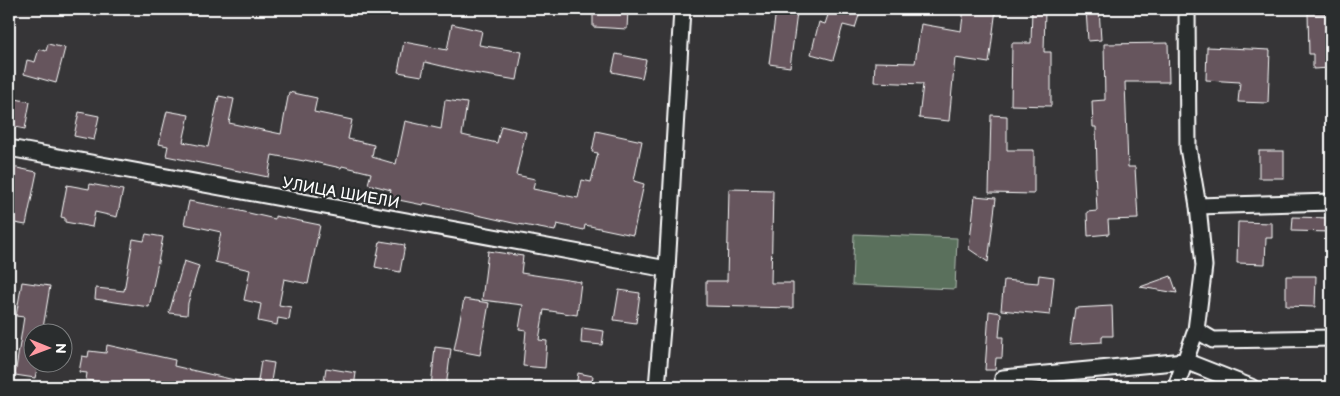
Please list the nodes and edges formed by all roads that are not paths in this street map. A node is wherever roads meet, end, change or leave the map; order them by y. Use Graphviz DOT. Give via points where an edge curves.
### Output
graph roads {
  1 [pos="682,9"];
  2 [pos="1187,9"];
  3 [pos="9,148"];
  4 [pos="1331,202"];
  5 [pos="1198,206"];
  6 [pos="668,269"];
  7 [pos="1196,330"];
  8 [pos="1331,338"];
  9 [pos="1185,361"];
  10 [pos="1003,378"];
  11 [pos="657,387"];
  12 [pos="1176,387"];
  13 [pos="1251,387"];
  1 -- 6 [label="street"];
  2 -- 5 [label="street" via="1188,148"];
  3 -- 6 [label="street, УЛИЦА ШИЕЛИ"];
  4 -- 5 [label="street"];
  5 -- 7 [label="street" via="1204,266"];
  6 -- 11 [label="street"];
  7 -- 8 [label="street" via="1213,340"];
  7 -- 9 [label="street"];
  9 -- 10 [label="street"];
  9 -- 12 [label="street"];
  9 -- 13 [label="street"];
}
